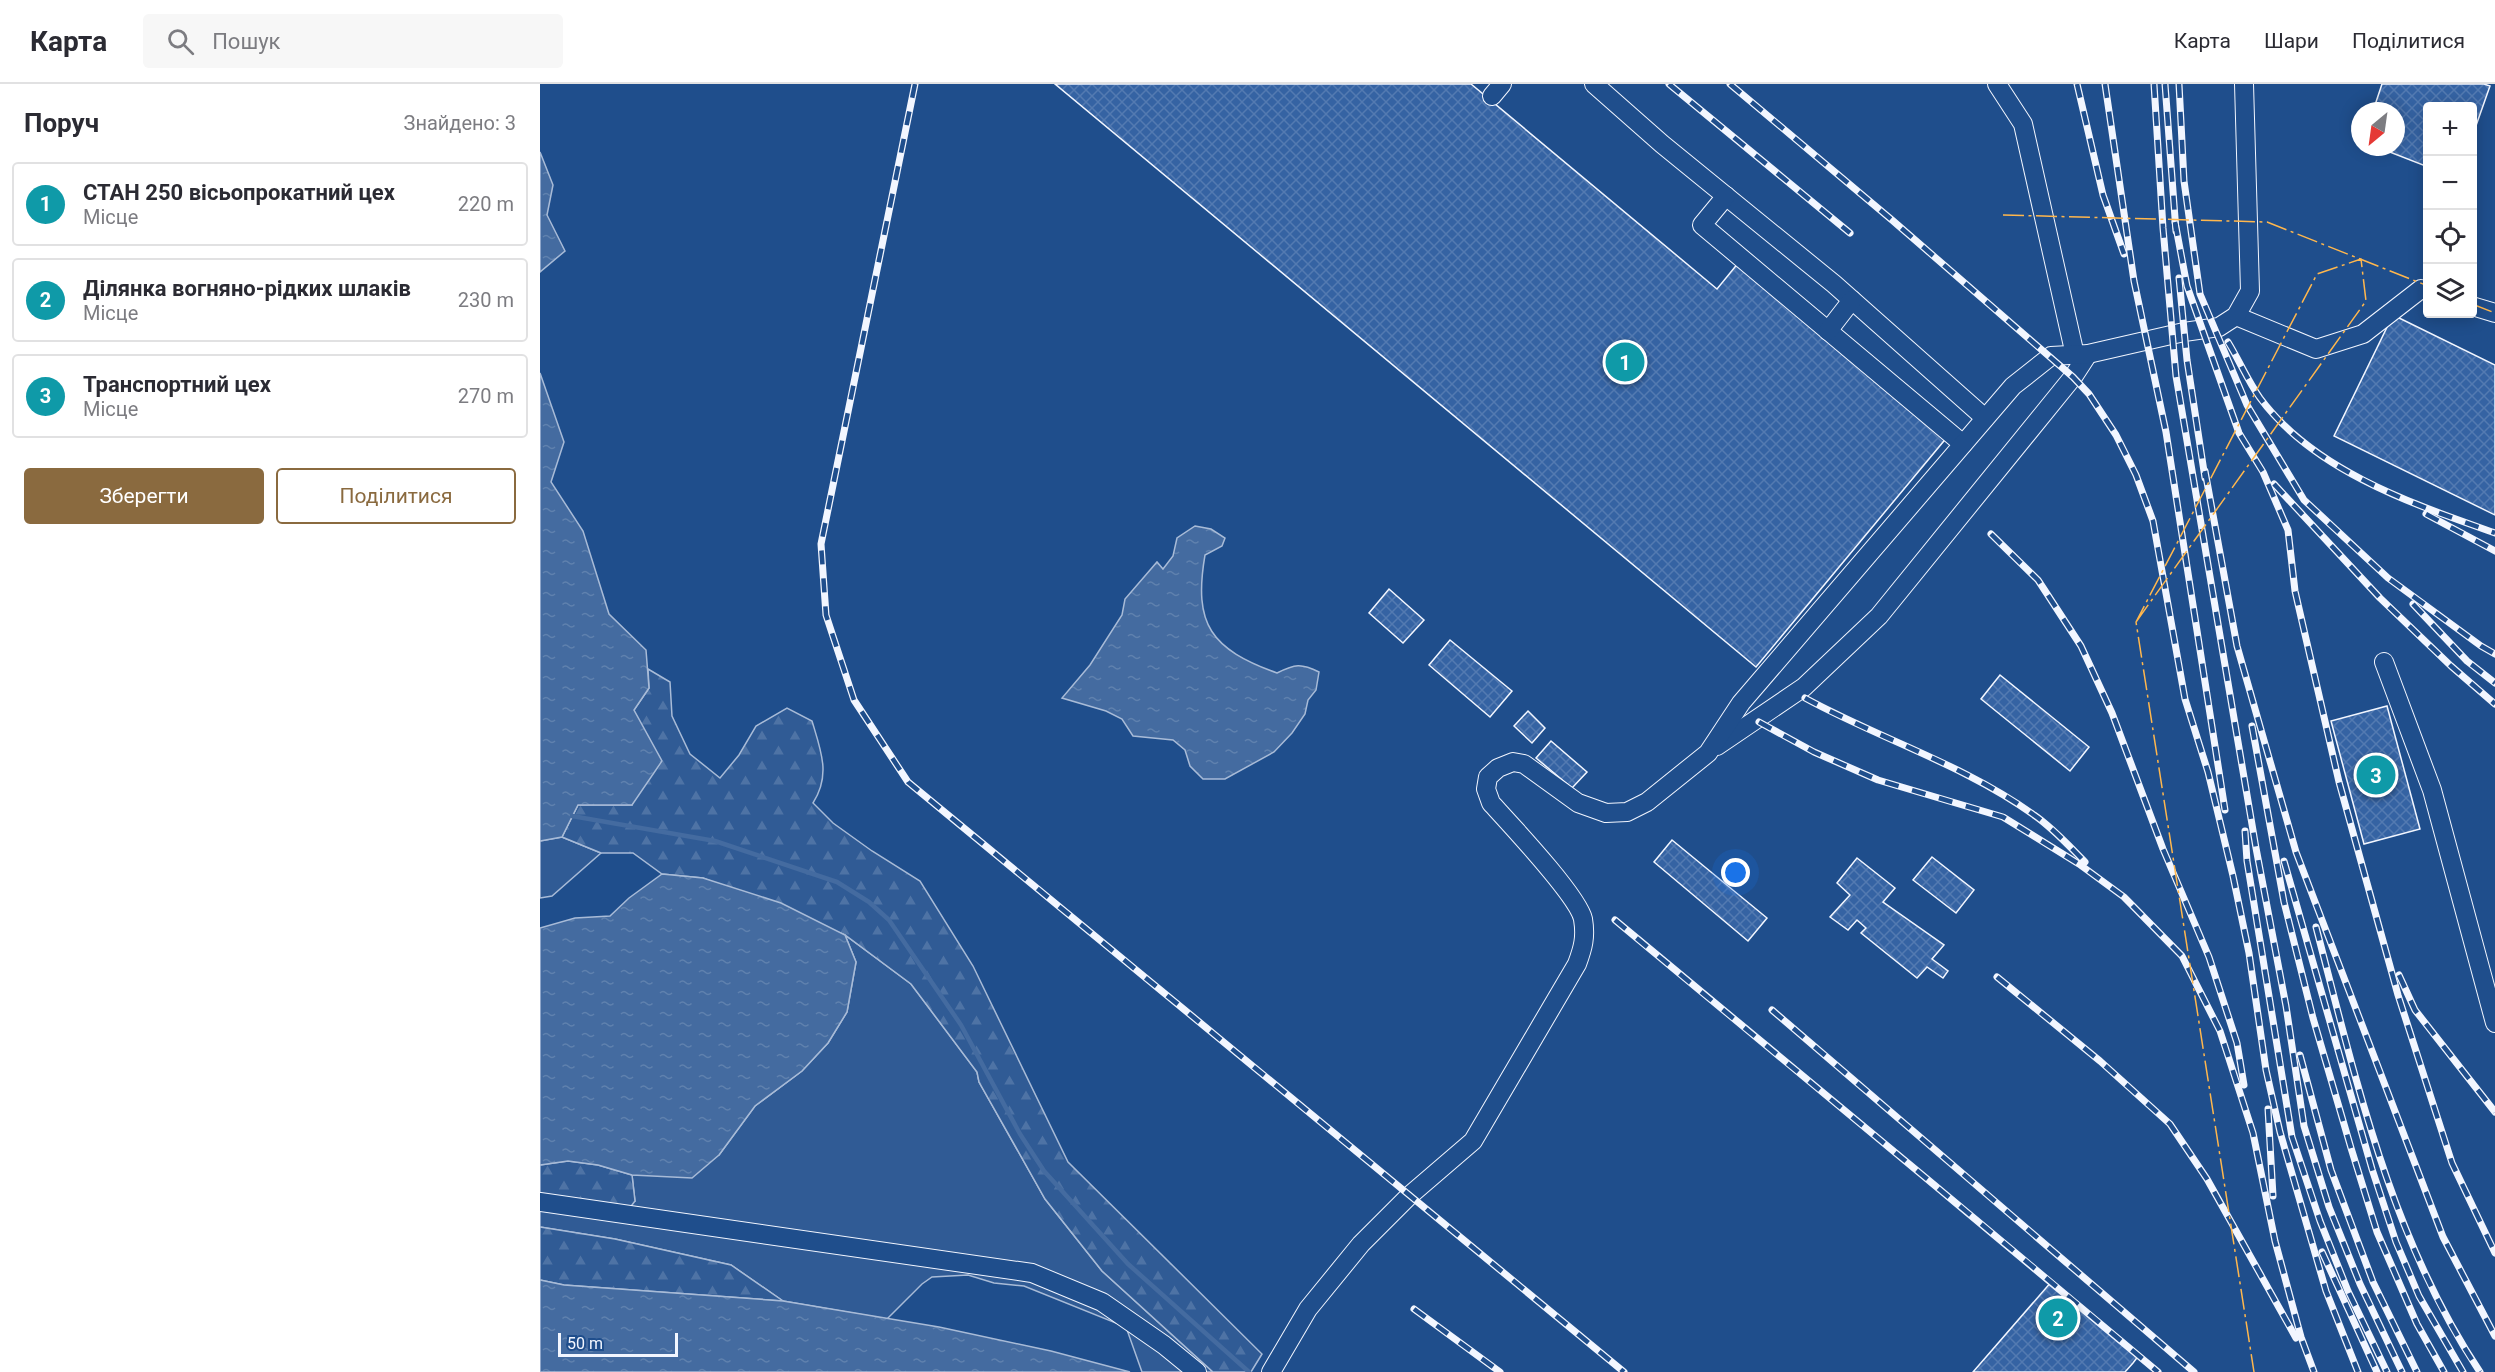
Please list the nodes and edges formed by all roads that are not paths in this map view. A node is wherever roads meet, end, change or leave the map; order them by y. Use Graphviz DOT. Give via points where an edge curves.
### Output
graph roads {
  1 [pos="1593,84"];
  2 [pos="1997,84"];
  3 [pos="2244,84"];
  4 [pos="1726,196"];
  5 [pos="2423,290"];
  6 [pos="1852,300"];
  7 [pos="2477,308"];
  8 [pos="2495,313"];
  9 [pos="2236,316"];
  10 [pos="1828,331"];
  11 [pos="2082,354"];
  12 [pos="1985,418"];
  13 [pos="1963,444"];
  14 [pos="2384,662"];
  15 [pos="1708,753"];
  16 [pos="2495,1023"];
  17 [pos="540,1202"];
  18 [pos="1197,1372"];
  19 [pos="1271,1372"];
  1 -- 4 [label="lane"];
  2 -- 11 [label="lane" via="2023,124"];
  3 -- 9 [label="lane" via="2250,291"];
  4 -- 6 [label="lane"];
  4 -- 10 [label="lane" via="1702,225"];
  5 -- 9 [label="lane" via="2363,334 2316,349"];
  6 -- 10 [label="lane"];
  6 -- 12 [label="lane"];
  7 -- 8 [label="lane"];
  9 -- 11 [label="lane" via="2219,327"];
  10 -- 13 [label="lane"];
  11 -- 12 [label="lane" via="2051,356 2013,386"];
  11 -- 15 [label="lane" via="2073,377 1879,616 1804,687"];
  12 -- 13 [label="lane"];
  13 -- 15 [label="lane" via="1741,703"];
  14 -- 16 [label="lane" via="2432,790"];
  15 -- 19 [label="lane" via="1647,802 1627,812 1606,813 1578,802 1524,764 1513,762 1488,777 1486,789 1491,803 1568,893 1582,917 1585,943 1577,964 1473,1141 1361,1244 1308,1309"];
  17 -- 18 [label="lane" via="1032,1273 1102,1302"];
}
